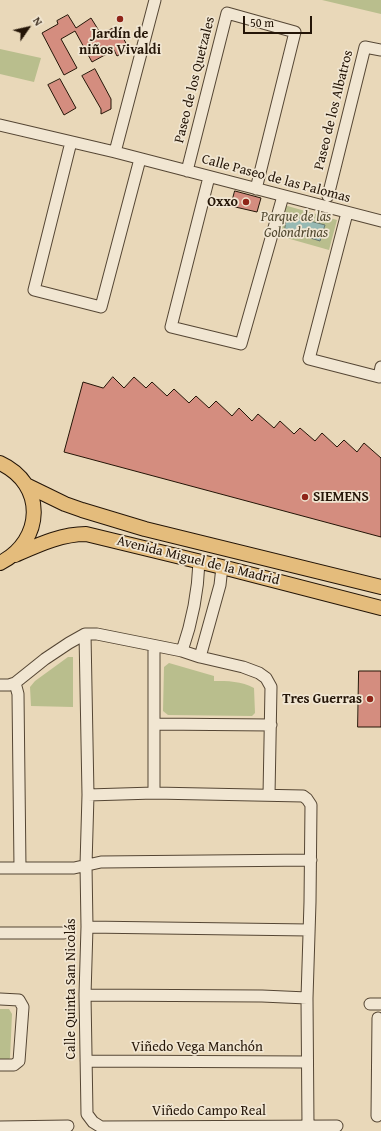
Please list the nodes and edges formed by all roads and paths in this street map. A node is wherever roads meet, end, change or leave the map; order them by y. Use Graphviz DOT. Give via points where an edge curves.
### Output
graph roads {
  1 [pos="155,0"];
  2 [pos="381,50"];
  3 [pos="1,128"];
  4 [pos="72,142"];
  5 [pos="116,152"];
  6 [pos="140,159"];
  7 [pos="187,171"];
  8 [pos="209,177"];
  9 [pos="256,189"];
  10 [pos="283,196"];
  11 [pos="328,196"];
  12 [pos="347,213"];
  13 [pos="381,221"];
  14 [pos="381,367"];
  15 [pos="0,463"];
  16 [pos="26,485"];
  17 [pos="15,555"];
  18 [pos="199,562"];
  19 [pos="0,564"];
  20 [pos="222,567"];
  21 [pos="381,587"];
  22 [pos="381,608"];
  23 [pos="85,634"];
  24 [pos="154,646"];
  25 [pos="182,651"];
  26 [pos="200,657"];
  27 [pos="15,683"];
  28 [pos="0,685"];
  29 [pos="154,724"];
  30 [pos="271,726"];
  31 [pos="154,793"];
  32 [pos="88,796"];
  33 [pos="270,796"];
  34 [pos="311,860"];
  35 [pos="86,864"];
  36 [pos="0,868"];
  37 [pos="20,868"];
  38 [pos="87,927"];
  39 [pos="309,930"];
  40 [pos="0,933"];
  41 [pos="64,933"];
  42 [pos="85,995"];
  43 [pos="307,998"];
  44 [pos="0,999"];
  45 [pos="378,1018"];
  46 [pos="379,1052"];
  47 [pos="86,1061"];
  48 [pos="308,1062"];
  49 [pos="0,1065"];
  50 [pos="87,1114"];
  51 [pos="379,1116"];
  52 [pos="365,1118"];
  53 [pos="68,1126"];
  54 [pos="308,1126"];
  55 [pos="337,1126"];
  56 [pos="0,1127"];
  57 [pos="172,1128"];
  1 -- 5 [label="street"];
  2 -- 11 [label="street, Paseo de los Albatros" via="365,47"];
  3 -- 4 [label="street, Calle Paseo de las Palomas"];
  4 -- 5 [label="street, Calle Paseo de las Palomas"];
  4 -- 6 [label="street" via="34,290 101,307"];
  5 -- 6 [label="street, Calle Paseo de las Palomas"];
  6 -- 7 [label="street, Calle Paseo de las Palomas"];
  7 -- 8 [label="street, Calle Paseo de las Palomas"];
  7 -- 9 [label="street, Paseo de los Quetzales" via="227,13 295,32"];
  8 -- 9 [label="street, Calle Paseo de las Palomas"];
  8 -- 10 [label="street" via="171,327 241,344"];
  9 -- 10 [label="street, Calle Paseo de las Palomas"];
  10 -- 12 [label="street, Calle Paseo de las Palomas"];
  12 -- 13 [label="street, Calle Paseo de las Palomas"];
  12 -- 14 [label="street" via="310,359 378,376"];
  15 -- 16 [label="main road" via="18,474"];
  16 -- 17 [label="main road" via="33,503 33,522 24,545"];
  16 -- 21 [label="main road, Avenida Miguel de la Madrid" via="65,504 145,529"];
  17 -- 18 [label="main road, Avenida Miguel de la Madrid" via="42,543 82,534"];
  17 -- 19 [label="main road, Avenida Miguel de la Madrid"];
  18 -- 20 [label="main road, Avenida Miguel de la Madrid"];
  18 -- 25 [label="street" via="196,594"];
  20 -- 22 [label="main road, Avenida Miguel de la Madrid"];
  20 -- 26 [label="street" via="220,584"];
  23 -- 24 [label="street" via="97,634"];
  23 -- 27 [label="street" via="45,659"];
  23 -- 32 [label="street, Calle Quinta San Nicolás"];
  24 -- 25 [label="street"];
  24 -- 29 [label="street"];
  25 -- 26 [label="street"];
  26 -- 30 [label="street" via="243,667 266,678 271,687"];
  27 -- 28 [label="street"];
  27 -- 37 [label="street" via="18,694"];
  29 -- 30 [label="street"];
  29 -- 31 [label="street"];
  30 -- 33 [label="street"];
  31 -- 32 [label="street"];
  31 -- 33 [label="street"];
  32 -- 35 [label="street, Calle Quinta San Nicolás"];
  33 -- 34 [label="street" via="303,796 307,799 310,805"];
  34 -- 35 [label="street"];
  34 -- 39 [label="street"];
  35 -- 37 [label="street" via="74,868"];
  35 -- 38 [label="street, Calle Quinta San Nicolás"];
  36 -- 37 [label="street"];
  38 -- 39 [label="street"];
  38 -- 42 [label="street, Calle Quinta San Nicolás"];
  39 -- 43 [label="street"];
  40 -- 41 [label="street"];
  42 -- 43 [label="street"];
  42 -- 47 [label="street, Calle Quinta San Nicolás"];
  43 -- 48 [label="street"];
  44 -- 49 [label="street" via="19,1000 22,1007 19,1061 14,1065"];
  45 -- 46 [label="street"];
  46 -- 51 [label="street"];
  47 -- 48 [label="street, Viñedo Vega Manchón"];
  47 -- 50 [label="street, Calle Quinta San Nicolás"];
  48 -- 54 [label="street"];
  50 -- 57 [label="street, Viñedo Campo Real" via="101,1127"];
  51 -- 52 [label="street"];
  53 -- 56 [label="street"];
  54 -- 55 [label="street, Viñedo Campo Real"];
  54 -- 57 [label="street, Viñedo Campo Real"];
}
